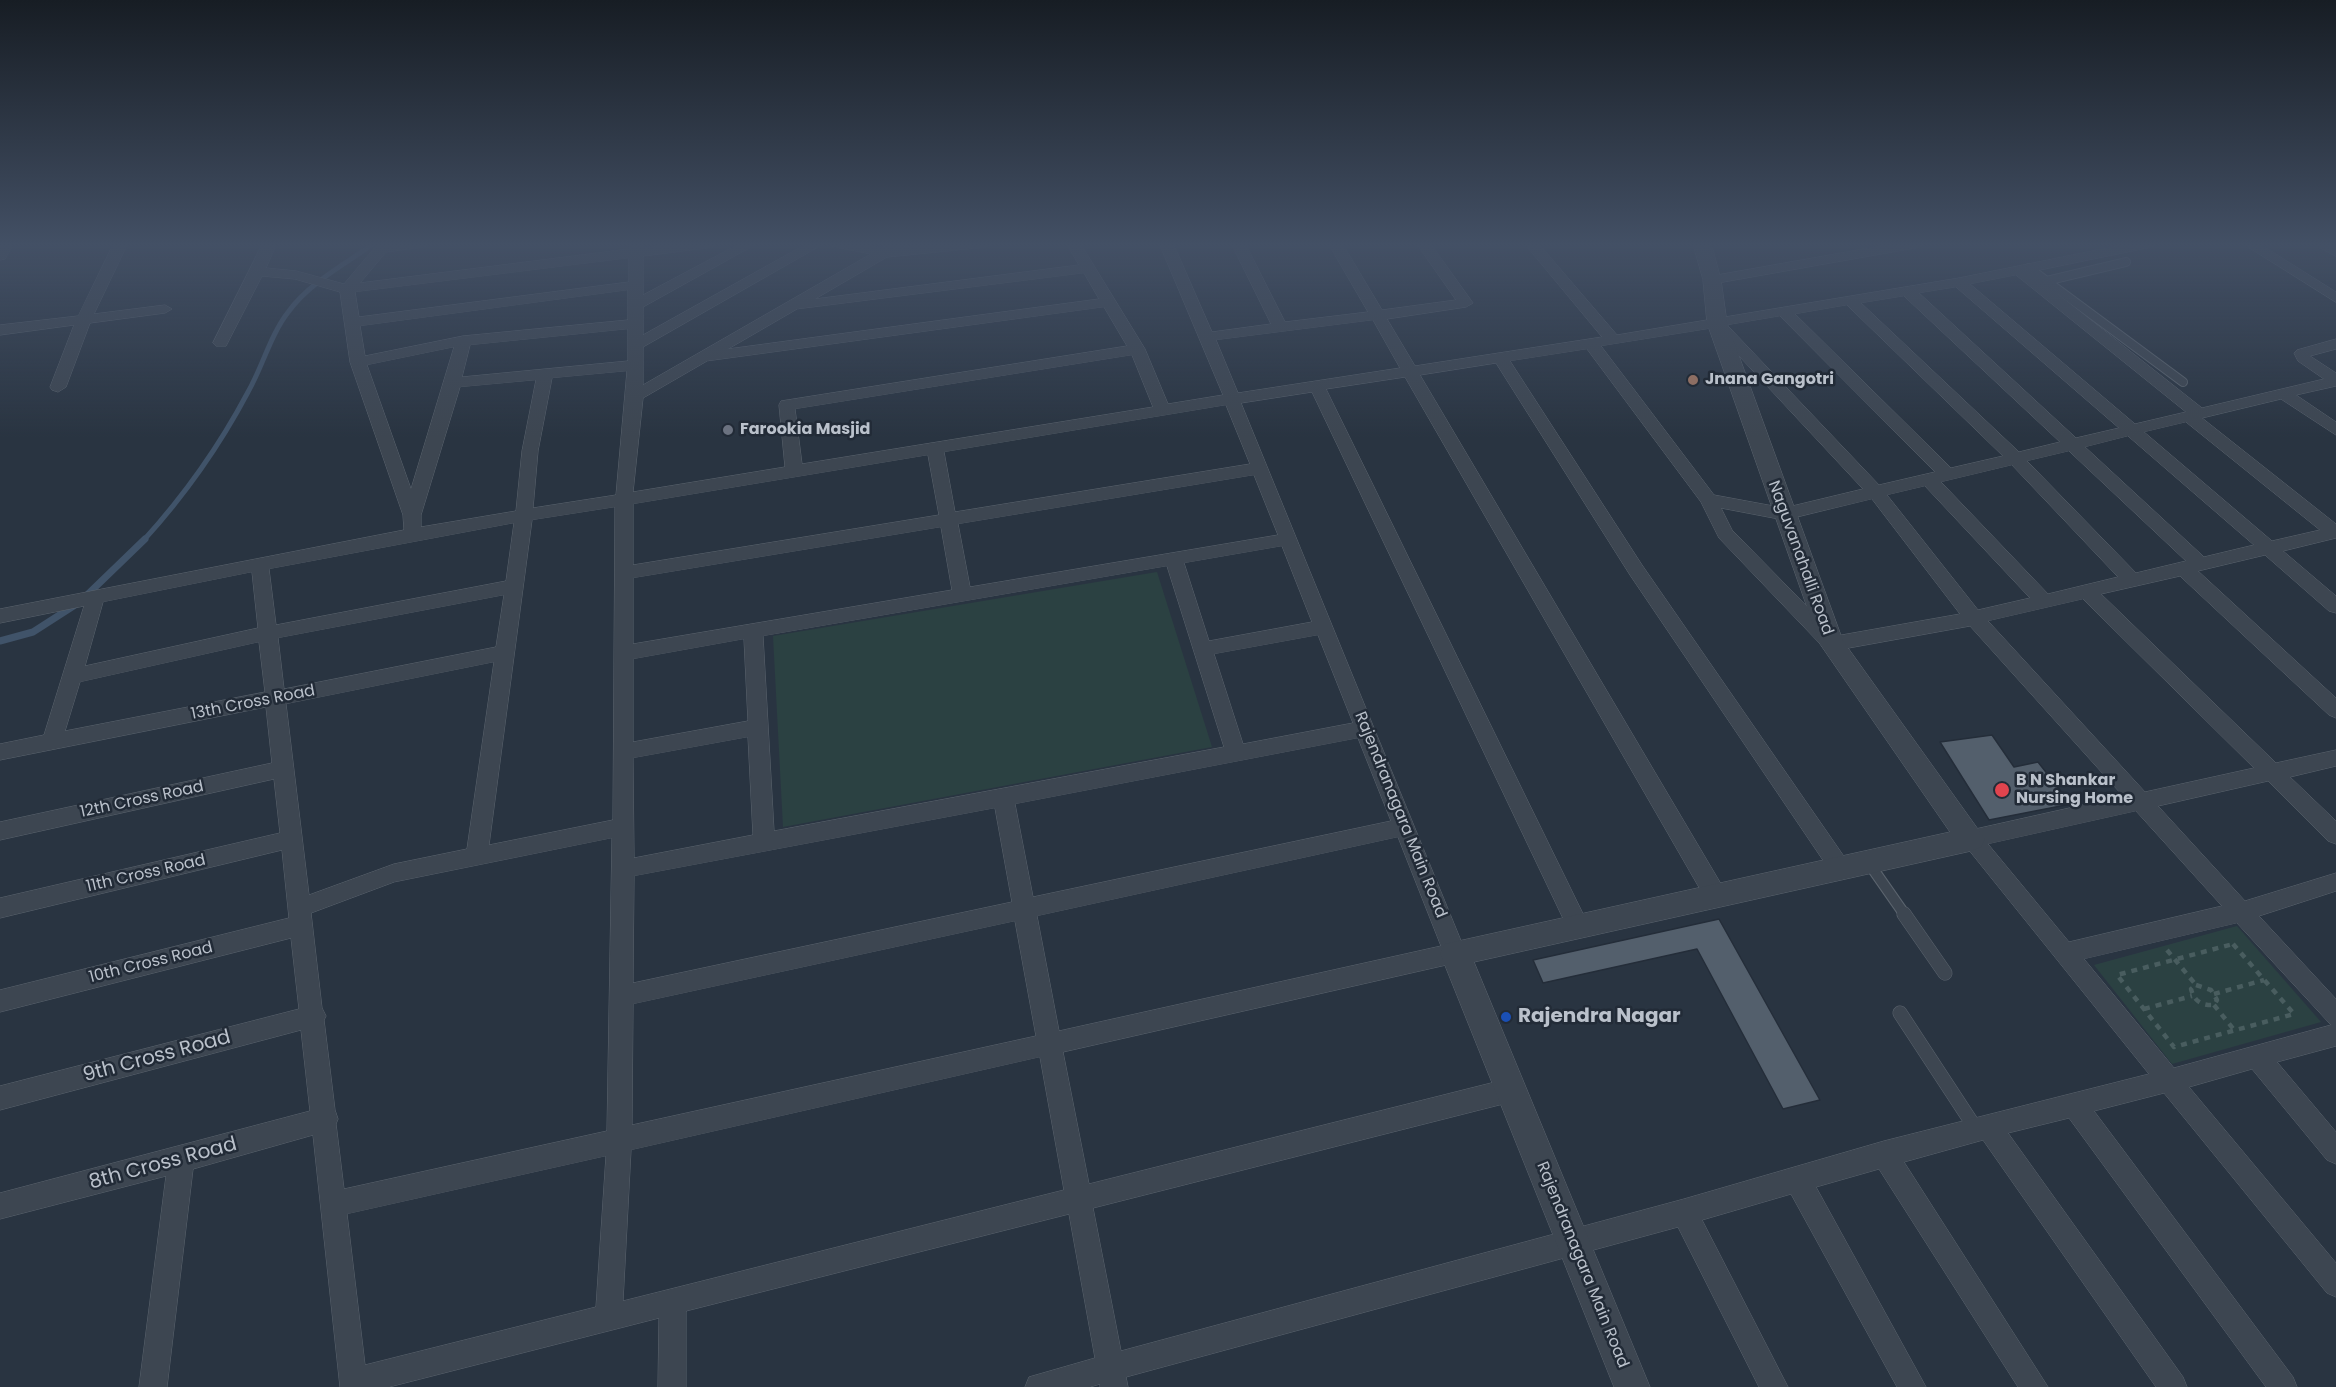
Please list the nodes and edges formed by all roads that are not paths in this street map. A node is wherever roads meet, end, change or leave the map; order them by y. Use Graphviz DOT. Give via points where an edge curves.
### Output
graph roads {
  1 [pos="90,308"];
  2 [pos="239,308"];
  3 [pos="349,308"];
  4 [pos="466,308"];
  5 [pos="636,308"];
  6 [pos="703,308"];
  7 [pos="788,308"];
  8 [pos="1067,308"];
  9 [pos="1112,308"];
  10 [pos="1195,308"];
  11 [pos="1271,308"];
  12 [pos="1373,308"];
  13 [pos="1436,308"];
  14 [pos="1586,308"];
  15 [pos="1715,308"];
  16 [pos="1808,308"];
  17 [pos="1858,308"];
  18 [pos="1926,308"];
  19 [pos="1989,308"];
  20 [pos="2069,308"];
  21 [pos="2082,308"];
  22 [pos="165,309"];
  23 [pos="1784,312"];
  24 [pos="1378,317"];
  25 [pos="84,320"];
  26 [pos="351,323"];
  27 [pos="1717,323"];
  28 [pos="636,324"];
  29 [pos="1280,326"];
  30 [pos="0,330"];
  31 [pos="1207,336"];
  32 [pos="1613,340"];
  33 [pos="463,341"];
  34 [pos="221,343"];
  35 [pos="1591,343"];
  36 [pos="2336,344"];
  37 [pos="636,345"];
  38 [pos="1137,349"];
  39 [pos="704,357"];
  40 [pos="1501,358"];
  41 [pos="358,362"];
  42 [pos="636,364"];
  43 [pos="1409,372"];
  44 [pos="545,374"];
  45 [pos="2336,380"];
  46 [pos="2183,382"];
  47 [pos="453,383"];
  48 [pos="1317,386"];
  49 [pos="58,387"];
  50 [pos="2282,393"];
  51 [pos="635,396"];
  52 [pos="1232,399"];
  53 [pos="1163,411"];
  54 [pos="2193,414"];
  55 [pos="2132,429"];
  56 [pos="2336,430"];
  57 [pos="2071,444"];
  58 [pos="935,448"];
  59 [pos="2014,457"];
  60 [pos="1260,468"];
  61 [pos="794,471"];
  62 [pos="1946,473"];
  63 [pos="1928,478"];
  64 [pos="1874,490"];
  65 [pos="624,498"];
  66 [pos="1708,500"];
  67 [pos="411,514"];
  68 [pos="1784,514"];
  69 [pos="524,515"];
  70 [pos="948,520"];
  71 [pos="2336,532"];
  72 [pos="413,534"];
  73 [pos="1289,539"];
  74 [pos="2267,547"];
  75 [pos="1174,559"];
  76 [pos="260,566"];
  77 [pos="2192,566"];
  78 [pos="624,573"];
  79 [pos="2132,580"];
  80 [pos="514,586"];
  81 [pos="2086,591"];
  82 [pos="962,595"];
  83 [pos="96,596"];
  84 [pos="2044,601"];
  85 [pos="2336,606"];
  86 [pos="0,616"];
  87 [pos="1974,618"];
  88 [pos="1324,627"];
  89 [pos="753,632"];
  90 [pos="268,633"];
  91 [pos="1832,644"];
  92 [pos="1203,649"];
  93 [pos="505,653"];
  94 [pos="624,653"];
  95 [pos="72,676"];
  96 [pos="276,699"];
  97 [pos="2336,711"];
  98 [pos="758,727"];
  99 [pos="1365,729"];
  100 [pos="52,742"];
  101 [pos="0,752"];
  102 [pos="623,752"];
  103 [pos="1236,754"];
  104 [pos="2336,758"];
  105 [pos="284,769"];
  106 [pos="2270,773"];
  107 [pos="1003,797"];
  108 [pos="2139,801"];
  109 [pos="623,827"];
  110 [pos="1405,827"];
  111 [pos="0,831"];
  112 [pos="2336,835"];
  113 [pos="292,839"];
  114 [pos="1971,839"];
  115 [pos="764,843"];
  116 [pos="477,856"];
  117 [pos="1854,865"];
  118 [pos="623,869"];
  119 [pos="2336,882"];
  120 [pos="1716,896"];
  121 [pos="0,908"];
  122 [pos="1024,910"];
  123 [pos="2240,912"];
  124 [pos="302,916"];
  125 [pos="1578,926"];
  126 [pos="1455,953"];
  127 [pos="2066,953"];
  128 [pos="1945,973"];
  129 [pos="621,996"];
  130 [pos="0,1001"];
  131 [pos="1900,1013"];
  132 [pos="314,1016"];
  133 [pos="2336,1016"];
  134 [pos="2336,1035"];
  135 [pos="1049,1044"];
  136 [pos="2257,1057"];
  137 [pos="2171,1080"];
  138 [pos="1511,1090"];
  139 [pos="0,1098"];
  140 [pos="2074,1104"];
  141 [pos="326,1119"];
  142 [pos="1982,1127"];
  143 [pos="618,1140"];
  144 [pos="2336,1151"];
  145 [pos="1884,1154"];
  146 [pos="181,1160"];
  147 [pos="1797,1179"];
  148 [pos="1078,1199"];
  149 [pos="335,1204"];
  150 [pos="0,1206"];
  151 [pos="1684,1212"];
  152 [pos="1573,1242"];
  153 [pos="2336,1284"];
  154 [pos="673,1301"];
  155 [pos="609,1318"];
  156 [pos="1112,1377"];
  157 [pos="354,1385"];
  158 [pos="153,1387"];
  159 [pos="672,1387"];
  160 [pos="1039,1387"];
  161 [pos="1632,1387"];
  162 [pos="1774,1387"];
  163 [pos="1912,1387"];
  164 [pos="2034,1387"];
  165 [pos="2173,1387"];
  166 [pos="2283,1387"];
  1 -- 25 [label="street"];
  2 -- 34 [label="street"];
  3 -- 26 [label="street"];
  4 -- 26 [label="street"];
  5 -- 28 [label="street"];
  6 -- 37 [label="street"];
  7 -- 39 [label="street"];
  8 -- 39 [label="street"];
  9 -- 38 [label="street"];
  10 -- 31 [label="street, Rajendranagara Main Road"];
  11 -- 29 [label="street"];
  12 -- 24 [label="street"];
  13 -- 24 [label="street"];
  14 -- 32 [label="street"];
  15 -- 27 [label="street, Naguvanahalli Road"];
  16 -- 23 [label="street"];
  17 -- 59 [label="street"];
  18 -- 57 [label="street"];
  19 -- 55 [label="street"];
  20 -- 54 [label="street"];
  21 -- 46 [label="lane"];
  22 -- 25 [label="street"];
  23 -- 27 [label="street"];
  23 -- 62 [label="street"];
  24 -- 29 [label="street"];
  24 -- 43 [label="street"];
  25 -- 30 [label="street"];
  25 -- 49 [label="street"];
  26 -- 41 [label="street"];
  27 -- 32 [label="street"];
  27 -- 64 [label="street"];
  27 -- 68 [label="street, Naguvanahalli Road"];
  28 -- 33 [label="street"];
  28 -- 37 [label="street"];
  29 -- 31 [label="street"];
  31 -- 52 [label="street, Rajendranagara Main Road"];
  32 -- 35 [label="street"];
  33 -- 41 [label="street"];
  33 -- 47 [label="street"];
  35 -- 40 [label="street"];
  35 -- 66 [label="street"];
  36 -- 45 [label="street" via="2302,353 2303,358"];
  37 -- 42 [label="street"];
  38 -- 53 [label="street"];
  38 -- 61 [label="street" via="787,405"];
  39 -- 51 [label="street"];
  40 -- 43 [label="street"];
  40 -- 117 [label="street" via="1636,570"];
  41 -- 67 [label="street"];
  42 -- 44 [label="street"];
  42 -- 51 [label="street"];
  43 -- 48 [label="street"];
  43 -- 120 [label="street"];
  44 -- 47 [label="street"];
  44 -- 69 [label="street" via="530,451"];
  45 -- 50 [label="street"];
  47 -- 67 [label="street"];
  48 -- 52 [label="street"];
  48 -- 125 [label="street"];
  50 -- 54 [label="street"];
  50 -- 56 [label="street"];
  51 -- 65 [label="street"];
  52 -- 53 [label="street"];
  52 -- 60 [label="street, Rajendranagara Main Road"];
  53 -- 58 [label="street"];
  54 -- 55 [label="street"];
  54 -- 71 [label="street"];
  55 -- 57 [label="street"];
  55 -- 74 [label="street"];
  57 -- 59 [label="street"];
  57 -- 77 [label="street"];
  58 -- 61 [label="street"];
  58 -- 70 [label="street"];
  59 -- 62 [label="street"];
  59 -- 79 [label="street"];
  60 -- 70 [label="street"];
  60 -- 73 [label="street, Rajendranagara Main Road"];
  61 -- 65 [label="street"];
  62 -- 63 [label="street"];
  63 -- 64 [label="street"];
  63 -- 84 [label="street"];
  64 -- 68 [label="street"];
  64 -- 87 [label="street"];
  65 -- 69 [label="street"];
  65 -- 78 [label="street"];
  66 -- 68 [label="street"];
  66 -- 91 [label="street" via="1725,534"];
  67 -- 72 [label="street"];
  68 -- 91 [label="street, Naguvanahalli Road"];
  69 -- 72 [label="street"];
  69 -- 80 [label="street"];
  70 -- 78 [label="street"];
  70 -- 82 [label="street"];
  71 -- 74 [label="street"];
  72 -- 76 [label="street"];
  73 -- 75 [label="street"];
  73 -- 88 [label="street, Rajendranagara Main Road"];
  74 -- 77 [label="street"];
  74 -- 85 [label="street"];
  75 -- 82 [label="street"];
  75 -- 92 [label="street"];
  76 -- 83 [label="street"];
  76 -- 90 [label="street"];
  77 -- 79 [label="street"];
  77 -- 97 [label="street"];
  78 -- 94 [label="street"];
  79 -- 81 [label="street"];
  80 -- 90 [label="street"];
  80 -- 93 [label="street"];
  81 -- 84 [label="street"];
  81 -- 106 [label="street"];
  82 -- 89 [label="street"];
  83 -- 86 [label="street"];
  83 -- 95 [label="street"];
  84 -- 87 [label="street"];
  87 -- 91 [label="street"];
  87 -- 108 [label="street"];
  88 -- 92 [label="street"];
  88 -- 99 [label="street, Rajendranagara Main Road"];
  89 -- 94 [label="street"];
  89 -- 98 [label="street"];
  90 -- 95 [label="street"];
  90 -- 96 [label="street"];
  91 -- 114 [label="street, Naguvanahalli Road"];
  92 -- 103 [label="street"];
  93 -- 96 [label="street, 13th Cross Road"];
  93 -- 116 [label="street"];
  94 -- 102 [label="street"];
  95 -- 100 [label="street"];
  96 -- 100 [label="street, 13th Cross Road"];
  96 -- 105 [label="street"];
  98 -- 102 [label="street"];
  98 -- 115 [label="street"];
  99 -- 103 [label="street"];
  99 -- 110 [label="street, Rajendranagara Main Road"];
  100 -- 101 [label="street, 13th Cross Road"];
  102 -- 109 [label="street"];
  103 -- 107 [label="street"];
  104 -- 106 [label="street"];
  105 -- 111 [label="street, 12th Cross Road"];
  105 -- 113 [label="street"];
  106 -- 108 [label="street"];
  106 -- 112 [label="street"];
  107 -- 115 [label="street"];
  107 -- 122 [label="street"];
  108 -- 114 [label="street"];
  108 -- 123 [label="street"];
  109 -- 116 [label="street, 10th Cross Road"];
  109 -- 118 [label="street"];
  110 -- 122 [label="street"];
  110 -- 126 [label="street, Rajendranagara Main Road"];
  113 -- 121 [label="street, 11th Cross Road"];
  113 -- 124 [label="street"];
  114 -- 117 [label="street"];
  114 -- 127 [label="street"];
  115 -- 118 [label="street"];
  116 -- 124 [label="street, 10th Cross Road" via="394,873"];
  117 -- 120 [label="street"];
  117 -- 128 [label="lane"];
  118 -- 129 [label="street"];
  119 -- 123 [label="street"];
  120 -- 125 [label="street"];
  122 -- 129 [label="street"];
  122 -- 135 [label="street"];
  123 -- 127 [label="street"];
  123 -- 133 [label="street"];
  124 -- 130 [label="street, 10th Cross Road"];
  124 -- 132 [label="street"];
  125 -- 126 [label="street"];
  126 -- 135 [label="street"];
  126 -- 138 [label="street, Rajendranagara Main Road"];
  127 -- 137 [label="street"];
  129 -- 143 [label="street"];
  131 -- 142 [label="lane"];
  132 -- 139 [label="street, 9th Cross Road"];
  132 -- 141 [label="street"];
  134 -- 136 [label="street"];
  135 -- 143 [label="street"];
  135 -- 148 [label="street"];
  136 -- 137 [label="street"];
  136 -- 144 [label="street"];
  137 -- 140 [label="street"];
  137 -- 153 [label="street"];
  138 -- 148 [label="street"];
  138 -- 152 [label="street, Rajendranagara Main Road"];
  140 -- 142 [label="street"];
  140 -- 166 [label="street"];
  141 -- 146 [label="street, 8th Cross Road"];
  141 -- 149 [label="street"];
  142 -- 145 [label="street"];
  142 -- 165 [label="street"];
  143 -- 149 [label="street"];
  143 -- 155 [label="street"];
  145 -- 147 [label="street"];
  145 -- 164 [label="street"];
  146 -- 150 [label="street, 8th Cross Road"];
  146 -- 158 [label="street"];
  147 -- 151 [label="street"];
  147 -- 163 [label="street"];
  148 -- 154 [label="street"];
  148 -- 156 [label="street"];
  149 -- 157 [label="street"];
  151 -- 152 [label="street"];
  151 -- 162 [label="street"];
  152 -- 156 [label="street"];
  152 -- 161 [label="street, Rajendranagara Main Road"];
  154 -- 155 [label="street"];
  154 -- 159 [label="street"];
  155 -- 157 [label="street"];
  156 -- 160 [label="street"];
}
